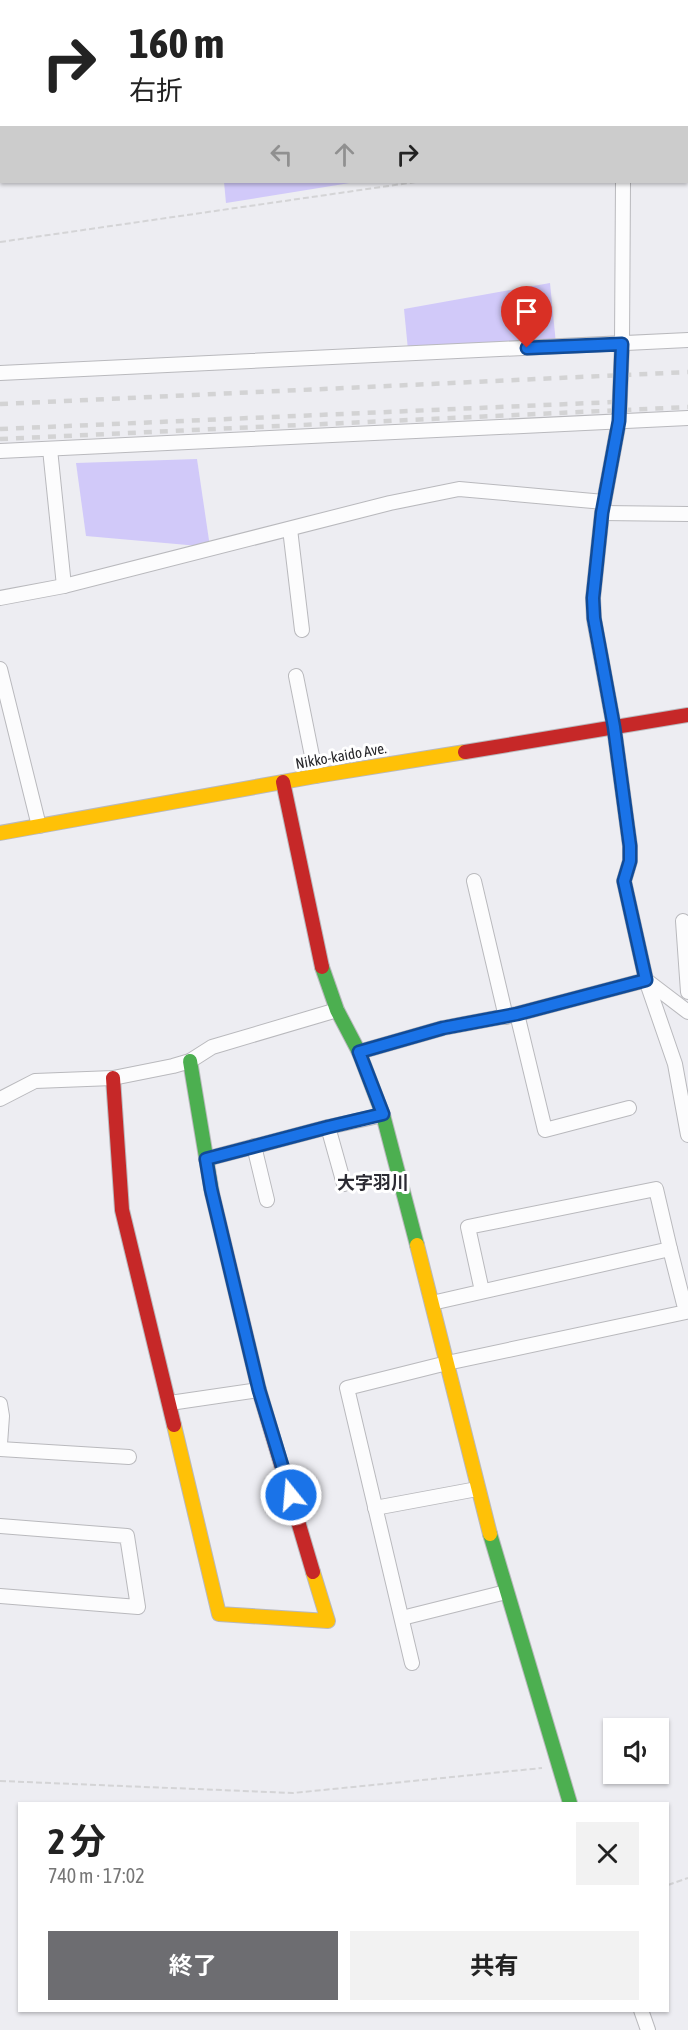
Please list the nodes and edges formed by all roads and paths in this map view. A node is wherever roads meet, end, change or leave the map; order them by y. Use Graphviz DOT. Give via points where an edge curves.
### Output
graph roads {
  1 [pos="409,183"];
  2 [pos="623,183"];
  3 [pos="0,242"];
  4 [pos="688,340"];
  5 [pos="622,344"];
  6 [pos="0,373"];
  7 [pos="688,418"];
  8 [pos="619,421"];
  9 [pos="50,449"];
  10 [pos="0,451"];
  11 [pos="603,507"];
  12 [pos="688,514"];
  13 [pos="290,529"];
  14 [pos="64,586"];
  15 [pos="0,598"];
  16 [pos="302,630"];
  17 [pos="0,669"];
  18 [pos="296,676"];
  19 [pos="688,715"];
  20 [pos="614,727"];
  21 [pos="316,777"];
  22 [pos="283,782"];
  23 [pos="39,826"];
  24 [pos="0,833"];
  25 [pos="474,881"];
  26 [pos="682,921"];
  27 [pos="646,980"];
  28 [pos="688,992"];
  29 [pos="337,1010"];
  30 [pos="688,1012"];
  31 [pos="511,1016"];
  32 [pos="359,1052"];
  33 [pos="190,1061"];
  34 [pos="113,1078"];
  35 [pos="0,1099"];
  36 [pos="629,1108"];
  37 [pos="383,1114"];
  38 [pos="328,1127"];
  39 [pos="688,1135"];
  40 [pos="254,1146"];
  41 [pos="206,1159"];
  42 [pos="344,1184"];
  43 [pos="267,1200"];
  44 [pos="670,1250"];
  45 [pos="482,1291"];
  46 [pos="432,1302"];
  47 [pos="447,1363"];
  48 [pos="259,1390"];
  49 [pos="170,1403"];
  50 [pos="0,1404"];
  51 [pos="0,1444"];
  52 [pos="0,1449"];
  53 [pos="129,1457"];
  54 [pos="477,1489"];
  55 [pos="375,1508"];
  56 [pos="0,1526"];
  57 [pos="506,1592"];
  58 [pos="0,1596"];
  59 [pos="402,1618"];
  60 [pos="412,1663"];
  61 [pos="558,1767"];
  62 [pos="0,1781"];
  63 [pos="570,1802"];
  64 [pos="688,1878"];
  65 [pos="669,1885"];
  66 [pos="642,2012"];
  67 [pos="648,2030"];
  1 -- 3 [label="path"];
  2 -- 5 [label="street"];
  4 -- 5 [label="street"];
  5 -- 6 [label="street"];
  5 -- 8 [label="street"];
  7 -- 8 [label="street"];
  8 -- 9 [label="street"];
  8 -- 11 [label="street"];
  9 -- 10 [label="street"];
  9 -- 14 [label="street"];
  11 -- 12 [label="street"];
  11 -- 13 [label="street" via="459,489"];
  11 -- 20 [label="street" via="594,618"];
  13 -- 14 [label="street"];
  13 -- 16 [label="street"];
  14 -- 15 [label="street"];
  17 -- 23 [label="street"];
  18 -- 21 [label="street"];
  19 -- 20 [label="main road, Nikko-kaido Ave."];
  20 -- 21 [label="main road, Nikko-kaido Ave."];
  20 -- 27 [label="street" via="630,846 624,881"];
  21 -- 22 [label="main road, Nikko-kaido Ave."];
  22 -- 23 [label="main road, Nikko-kaido Ave."];
  22 -- 29 [label="main road" via="322,968"];
  23 -- 24 [label="main road, Nikko-kaido Ave."];
  25 -- 31 [label="street"];
  26 -- 28 [label="street"];
  27 -- 30 [label="street"];
  27 -- 31 [label="street"];
  27 -- 39 [label="street" via="675,1064"];
  29 -- 32 [label="main road"];
  29 -- 33 [label="street" via="212,1047"];
  31 -- 32 [label="street" via="443,1028"];
  31 -- 36 [label="street" via="545,1130"];
  32 -- 37 [label="main road"];
  33 -- 34 [label="street"];
  33 -- 41 [label="main road"];
  34 -- 35 [label="street" via="35,1081"];
  34 -- 49 [label="main road" via="122,1209"];
  37 -- 38 [label="street"];
  37 -- 46 [label="main road"];
  38 -- 40 [label="street"];
  38 -- 42 [label="street"];
  40 -- 41 [label="street"];
  40 -- 43 [label="street"];
  41 -- 48 [label="main road"];
  44 -- 45 [label="street"];
  44 -- 45 [label="street" via="656,1189 468,1227"];
  44 -- 47 [label="street" via="686,1312"];
  45 -- 46 [label="street"];
  46 -- 47 [label="main road"];
  47 -- 54 [label="main road"];
  47 -- 55 [label="street" via="347,1388"];
  48 -- 49 [label="street"];
  48 -- 49 [label="main road" via="328,1621 219,1614"];
  50 -- 51 [label="street"];
  52 -- 53 [label="street"];
  54 -- 55 [label="street"];
  54 -- 57 [label="main road"];
  55 -- 59 [label="street"];
  56 -- 58 [label="street" via="127,1536 138,1607"];
  57 -- 59 [label="street"];
  57 -- 61 [label="main road"];
  59 -- 60 [label="street"];
  61 -- 62 [label="path" via="293,1793"];
  61 -- 63 [label="main road"];
  64 -- 65 [label="path"];
  66 -- 67 [label="street"];
}
